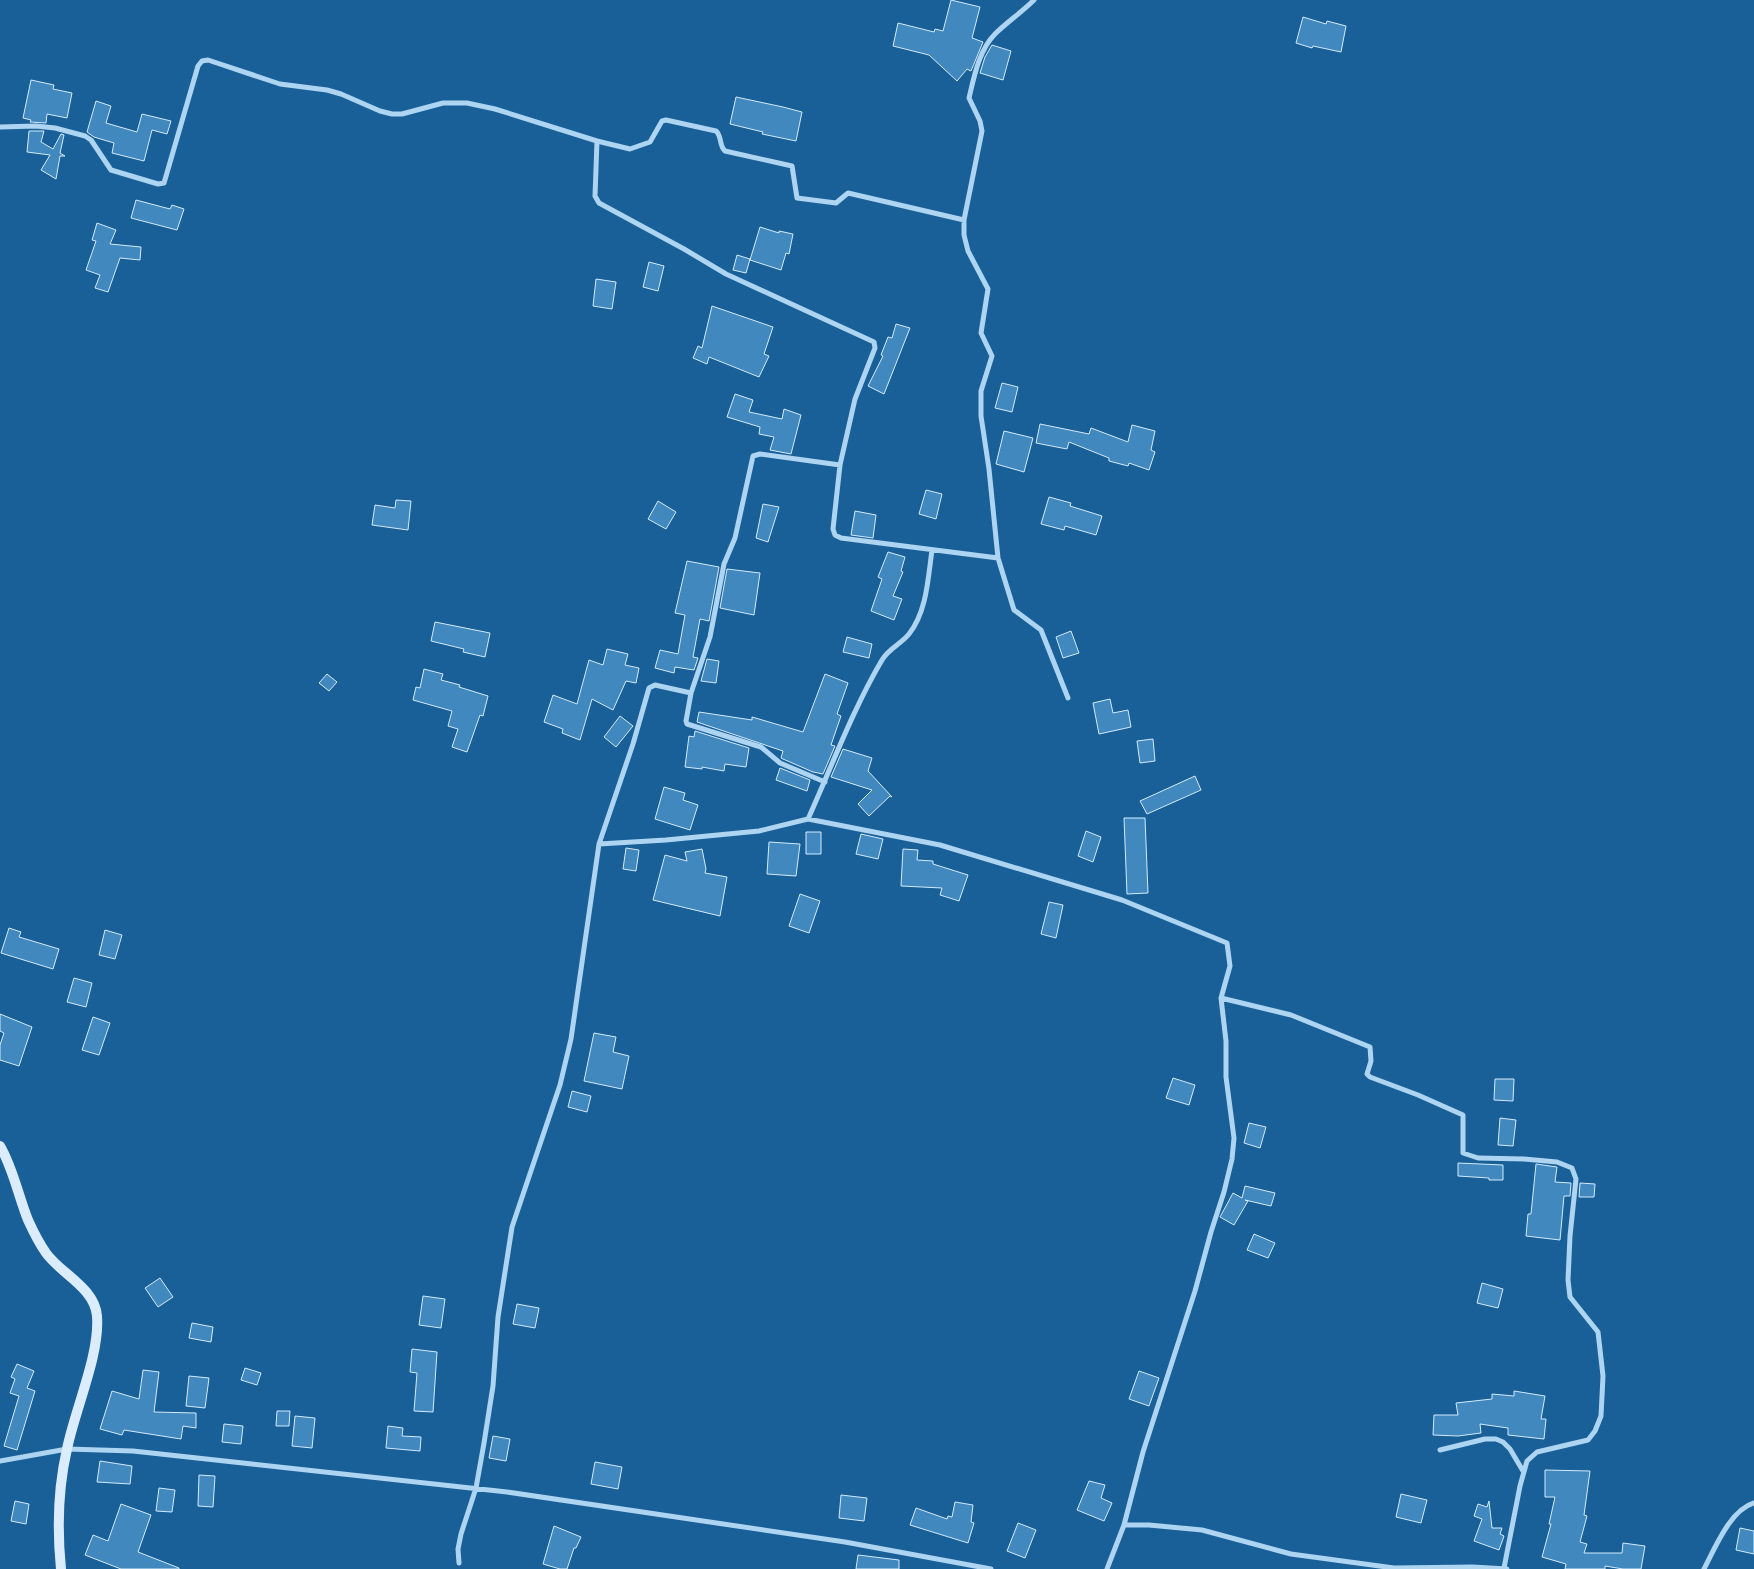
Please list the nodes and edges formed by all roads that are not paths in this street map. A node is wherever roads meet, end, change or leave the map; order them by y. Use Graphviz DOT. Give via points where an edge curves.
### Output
graph roads {
  1 [pos="1034,0"];
  2 [pos="0,127"];
  3 [pos="597,141"];
  4 [pos="964,220"];
  5 [pos="840,465"];
  6 [pos="932,550"];
  7 [pos="998,558"];
  8 [pos="692,693"];
  9 [pos="1068,698"];
  10 [pos="825,782"];
  11 [pos="808,819"];
  12 [pos="599,844"];
  13 [pos="1221,998"];
  14 [pos="0,1146"];
  15 [pos="67,1449"];
  16 [pos="1440,1450"];
  17 [pos="0,1461"];
  18 [pos="1523,1471"];
  19 [pos="476,1488"];
  20 [pos="1754,1503"];
  21 [pos="1124,1525"];
  22 [pos="459,1563"];
  23 [pos="61,1569"];
  24 [pos="991,1569"];
  25 [pos="1106,1569"];
  26 [pos="1506,1569"];
  27 [pos="1704,1569"];
  1 -- 4 [label="street" via="994,35 974,76 969,98 982,131"];
  2 -- 3 [label="street" via="55,128 85,136 111,170 164,183 198,66 208,60 280,84 341,94 392,114 443,103 467,104 495,109"];
  3 -- 4 [label="street" via="632,149 650,142 662,121 666,120 716,131 724,151 792,166 797,198 836,203 848,193"];
  3 -- 5 [label="street" via="595,196 599,203 726,274 874,342 875,348 855,399"];
  4 -- 7 [label="street" via="968,251 988,289 981,332 992,356 981,391 981,416 990,469"];
  5 -- 6 [label="street" via="833,529 838,537"];
  5 -- 8 [label="street" via="760,454 753,456 735,538 724,564 710,637"];
  6 -- 7 [label="street"];
  6 -- 10 [label="street" via="918,620 907,636 882,660"];
  7 -- 9 [label="street" via="1014,610 1041,630"];
  8 -- 10 [label="street" via="687,724 761,748 780,762"];
  8 -- 12 [label="street" via="652,685 648,688"];
  10 -- 11 [label="street"];
  11 -- 12 [label="street" via="760,831"];
  11 -- 13 [label="street" via="940,845 1122,900 1218,939 1227,943 1230,966"];
  12 -- 19 [label="street" via="571,1039 560,1085 512,1227 498,1317 493,1386"];
  13 -- 18 [label="street" via="1291,1015 1370,1047 1371,1061 1367,1074 1370,1077 1462,1115 1463,1153 1478,1158 1558,1162 1572,1168 1576,1179 1568,1280 1570,1297 1598,1332 1603,1376 1601,1416 1588,1440 1537,1452 1527,1461"];
  13 -- 21 [label="street" via="1234,1138 1232,1159"];
  14 -- 15 [label="street" via="37,1238 63,1271 88,1293 97,1315 92,1355"];
  15 -- 17 [label="street"];
  15 -- 19 [label="street" via="133,1451"];
  15 -- 23 [label="street" via="59,1520"];
  16 -- 18 [label="street" via="1496,1439 1510,1449"];
  18 -- 26 [label="street"];
  19 -- 22 [label="street" via="461,1534"];
  19 -- 24 [label="street" via="845,1542"];
  20 -- 27 [label="street" via="1742,1509 1727,1527"];
  21 -- 25 [label="street"];
  21 -- 26 [label="street" via="1202,1530 1291,1554 1394,1568"];
}
